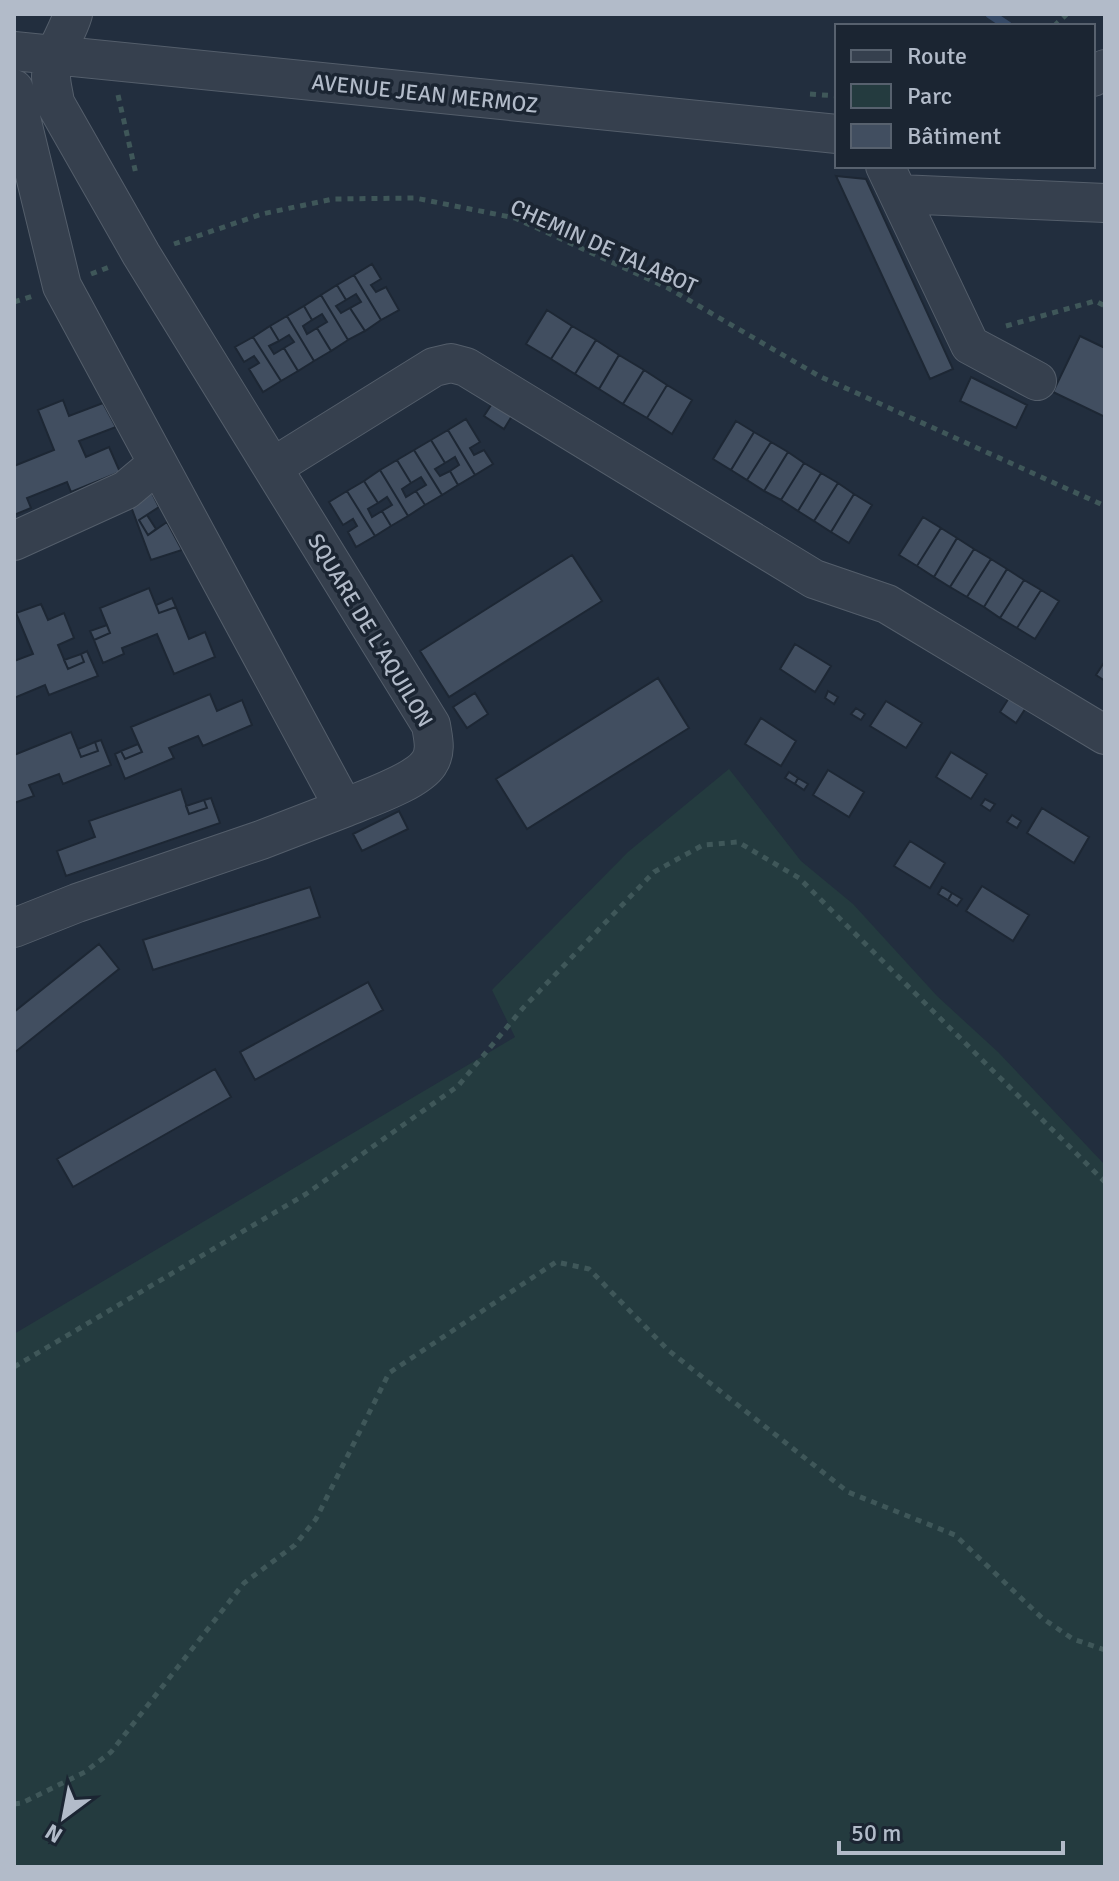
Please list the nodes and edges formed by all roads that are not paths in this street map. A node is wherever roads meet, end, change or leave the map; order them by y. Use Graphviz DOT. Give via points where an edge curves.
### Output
graph roads {
  1 [pos="73,14"];
  2 [pos="14,51"];
  3 [pos="54,56"];
  4 [pos="14,89"];
  5 [pos="835,134"];
  6 [pos="892,180"];
  7 [pos="1105,203"];
  8 [pos="1037,381"];
  9 [pos="157,464"];
  10 [pos="273,467"];
  11 [pos="14,541"];
  12 [pos="1105,735"];
  13 [pos="344,808"];
  14 [pos="14,928"];
  1 -- 3 [label="street"];
  2 -- 3 [label="street, AVENUE JEAN MERMOZ"];
  3 -- 5 [label="street, AVENUE JEAN MERMOZ"];
  3 -- 10 [label="street, SQUARE DE L'AQUILON" via="55,103"];
  4 -- 9 [label="street" via="62,286"];
  6 -- 7 [label="street"];
  6 -- 8 [label="street" via="970,345"];
  9 -- 11 [label="street" via="126,490"];
  9 -- 13 [label="street"];
  10 -- 12 [label="street" via="434,367 466,367 814,579 887,604"];
  10 -- 13 [label="street, SQUARE DE L'AQUILON" via="431,725 435,748 429,764 415,776"];
  13 -- 14 [label="street"];
}
